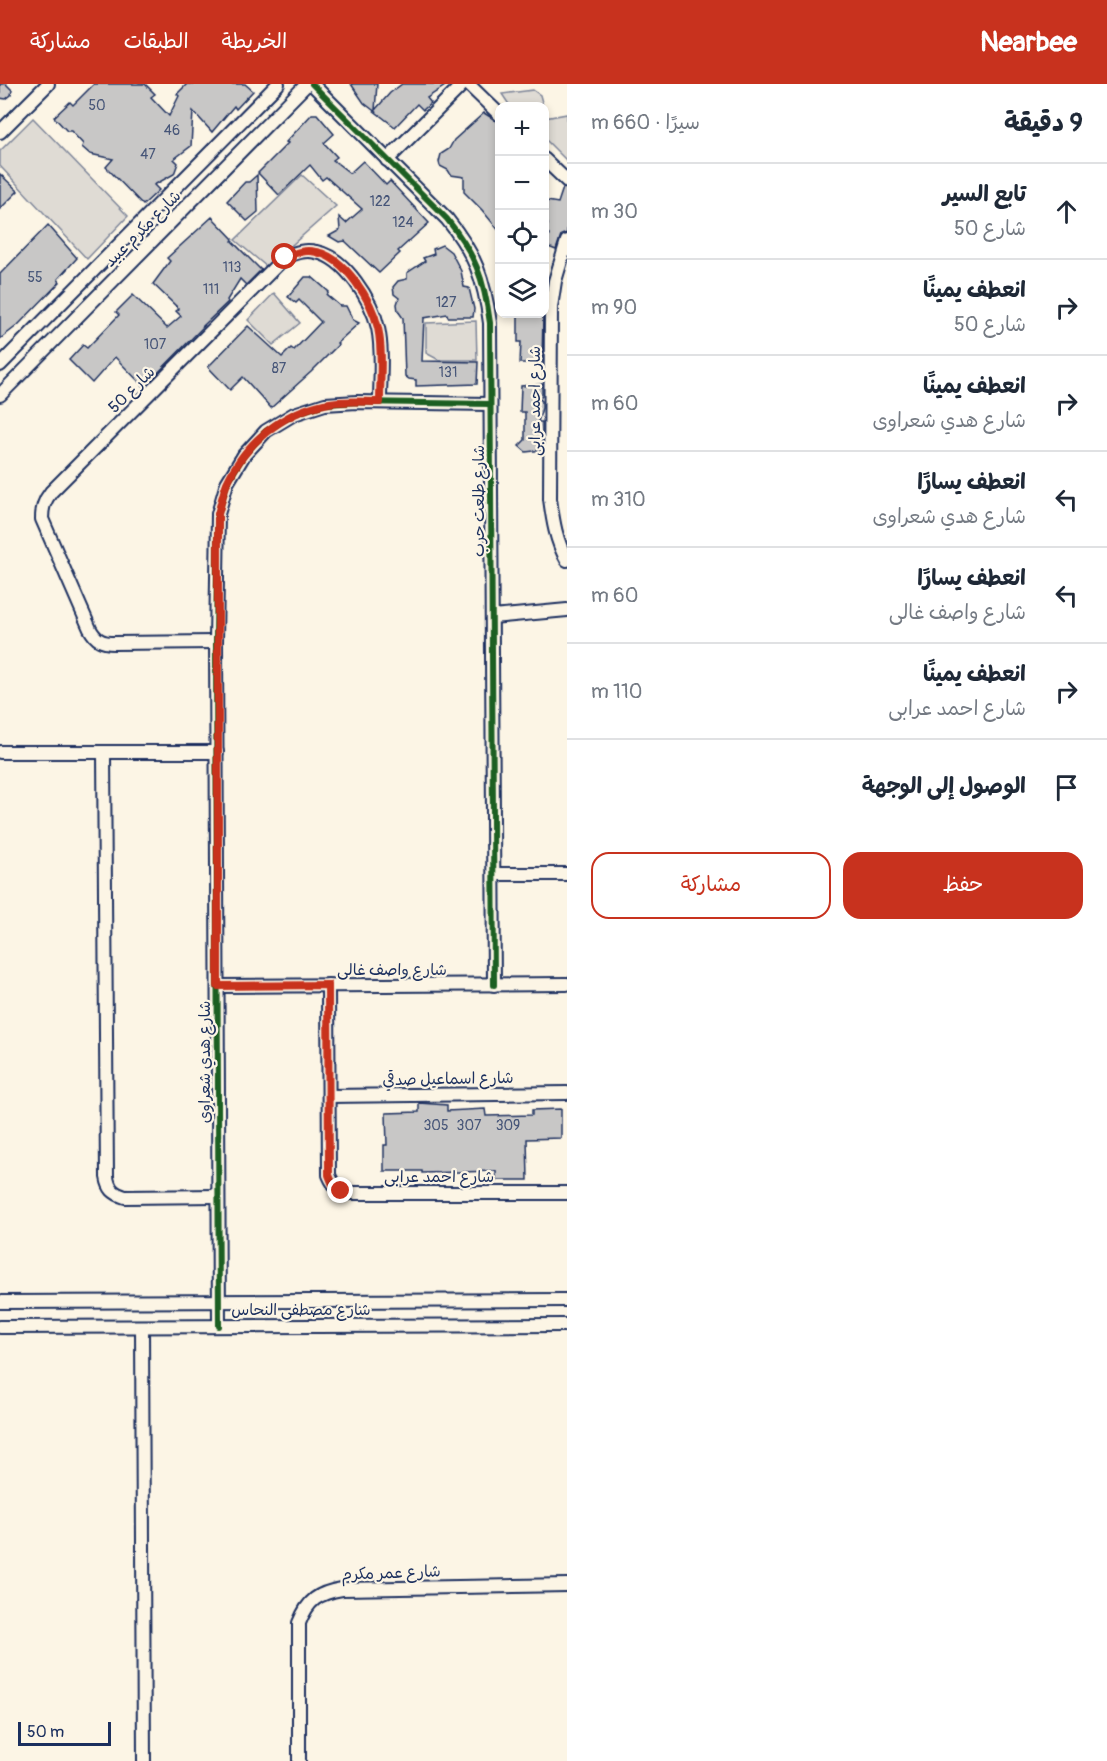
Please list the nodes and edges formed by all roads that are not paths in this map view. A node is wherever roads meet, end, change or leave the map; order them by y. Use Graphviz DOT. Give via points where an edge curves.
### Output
graph roads {
  1 [pos="48,84"];
  2 [pos="278,84"];
  3 [pos="307,84"];
  4 [pos="312,84"];
  5 [pos="463,84"];
  6 [pos="468,84"];
  7 [pos="495,110"];
  8 [pos="2,129"];
  9 [pos="387,160"];
  10 [pos="549,164"];
  11 [pos="567,181"];
  12 [pos="567,241"];
  13 [pos="0,364"];
  14 [pos="0,395"];
  15 [pos="380,402"];
  16 [pos="490,404"];
  17 [pos="567,560"];
  18 [pos="567,610"];
  19 [pos="492,617"];
  20 [pos="216,642"];
  21 [pos="0,752"];
  22 [pos="104,752"];
  23 [pos="217,752"];
  24 [pos="494,874"];
  25 [pos="567,874"];
  26 [pos="567,984"];
  27 [pos="328,985"];
  28 [pos="494,985"];
  29 [pos="218,986"];
  30 [pos="567,1093"];
  31 [pos="329,1096"];
  32 [pos="567,1192"];
  33 [pos="218,1196"];
  34 [pos="567,1300"];
  35 [pos="219,1301"];
  36 [pos="0,1302"];
  37 [pos="567,1325"];
  38 [pos="219,1326"];
  39 [pos="142,1327"];
  40 [pos="0,1328"];
  41 [pos="567,1585"];
  42 [pos="144,1761"];
  43 [pos="298,1761"];
  1 -- 8 [label="street"];
  2 -- 13 [label="street, شارع مكرم عبيد"];
  3 -- 14 [label="street, شارع مكرم عبيد"];
  4 -- 9 [label="street, شارع طلعت حرب"];
  5 -- 9 [label="street"];
  6 -- 7 [label="street"];
  9 -- 16 [label="street, شارع طلعت حرب" via="447,219 478,267 490,322"];
  10 -- 11 [label="street"];
  12 -- 17 [label="street, شارع احمد عرابى" via="551,307 550,499 553,524"];
  15 -- 16 [label="street, شارع هدي شعراوى"];
  15 -- 20 [label="street, شارع هدي شعراوى" via="325,404 294,414 266,431 244,455 227,483 218,514"];
  15 -- 20 [label="street, شارع 50" via="379,330 370,304 330,256 315,251 299,252 285,257 45,501 42,519 95,638 104,643"];
  16 -- 19 [label="street, شارع طلعت حرب"];
  18 -- 19 [label="street"];
  19 -- 24 [label="street, شارع طلعت حرب"];
  20 -- 23 [label="street, شارع هدي شعراوى"];
  21 -- 22 [label="street"];
  22 -- 23 [label="street"];
  22 -- 33 [label="street" via="109,1186 115,1194 125,1197"];
  23 -- 29 [label="street, شارع هدي شعراوى"];
  24 -- 25 [label="street"];
  24 -- 28 [label="street, شارع طلعت حرب"];
  26 -- 28 [label="street, شارع واصف غالى"];
  27 -- 28 [label="street, شارع واصف غالى"];
  27 -- 29 [label="street, شارع واصف غالى"];
  27 -- 31 [label="street, شارع احمد عرابى"];
  29 -- 33 [label="street, شارع هدي شعراوى"];
  30 -- 31 [label="street, شارع اسماعيل صدقي"];
  31 -- 32 [label="street, شارع احمد عرابى" via="329,1175 341,1191"];
  33 -- 35 [label="street, شارع هدي شعراوى"];
  34 -- 35 [label="street, شارع مصطفى النحاس"];
  35 -- 36 [label="street, شارع مصطفى النحاس"];
  35 -- 38 [label="street, شارع هدي شعراوى"];
  37 -- 38 [label="street, شارع مصطفى النحاس"];
  38 -- 39 [label="street, شارع مصطفى النحاس"];
  39 -- 40 [label="street, شارع مصطفى النحاس"];
  39 -- 42 [label="street"];
  41 -- 43 [label="street, شارع عمر مكرم" via="342,1589 315,1598 304,1609 299,1623"];
}
